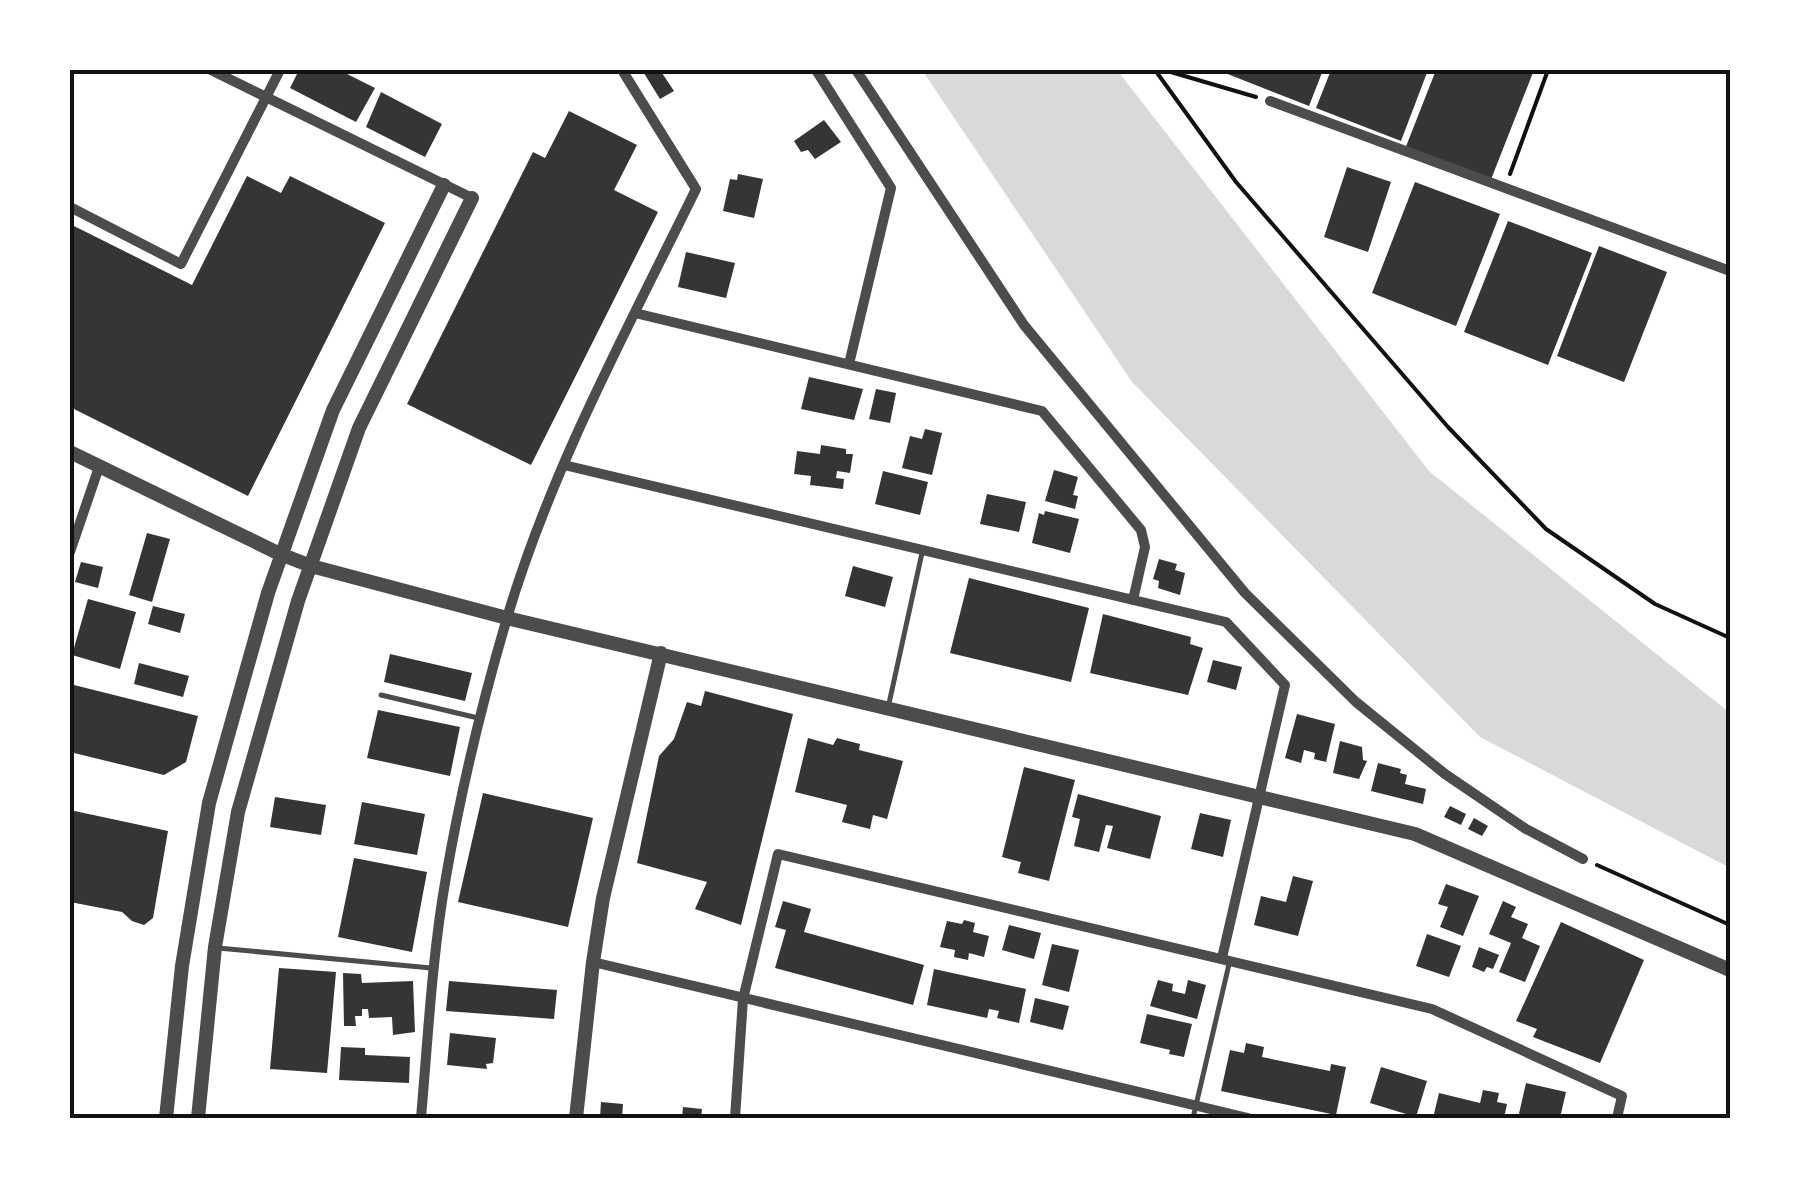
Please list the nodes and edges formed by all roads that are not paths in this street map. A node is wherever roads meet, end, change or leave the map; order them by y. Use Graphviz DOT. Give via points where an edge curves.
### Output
graph roads {
  1 [pos="211,70"];
  2 [pos="280,70"];
  3 [pos="622,70"];
  4 [pos="816,70"];
  5 [pos="856,70"];
  6 [pos="266,98"];
  7 [pos="1270,100"];
  8 [pos="444,185"];
  9 [pos="472,198"];
  10 [pos="70,207"];
  11 [pos="1730,271"];
  12 [pos="635,313"];
  13 [pos="850,364"];
  14 [pos="70,452"];
  15 [pos="564,465"];
  16 [pos="99,467"];
  17 [pos="923,550"];
  18 [pos="70,552"];
  19 [pos="280,554"];
  20 [pos="311,566"];
  21 [pos="1133,600"];
  22 [pos="507,618"];
  23 [pos="661,653"];
  24 [pos="381,695"];
  25 [pos="888,709"];
  26 [pos="481,719"];
  27 [pos="1262,796"];
  28 [pos="1583,859"];
  29 [pos="215,948"];
  30 [pos="1226,959"];
  31 [pos="592,962"];
  32 [pos="434,968"];
  33 [pos="1730,970"];
  34 [pos="744,999"];
  35 [pos="1196,1106"];
  36 [pos="166,1118"];
  37 [pos="198,1118"];
  38 [pos="421,1118"];
  39 [pos="576,1118"];
  40 [pos="735,1118"];
  41 [pos="1193,1118"];
  42 [pos="1248,1118"];
  43 [pos="1617,1118"];
  1 -- 6 [label="street"];
  2 -- 6 [label="street"];
  3 -- 12 [label="street" via="696,189"];
  4 -- 13 [label="street" via="891,188"];
  5 -- 28 [label="street" via="1024,325 1245,593 1356,702 1445,774"];
  6 -- 8 [label="street"];
  6 -- 10 [label="street" via="180,264"];
  7 -- 11 [label="street"];
  8 -- 9 [label="street"];
  8 -- 19 [label="street" via="334,410"];
  9 -- 20 [label="street" via="359,428"];
  12 -- 13 [label="street"];
  12 -- 15 [label="street"];
  13 -- 21 [label="street" via="1042,411 1141,530 1145,547"];
  14 -- 16 [label="street"];
  15 -- 17 [label="street"];
  15 -- 22 [label="street"];
  16 -- 18 [label="street"];
  16 -- 19 [label="street"];
  17 -- 21 [label="street"];
  17 -- 25 [label="lane"];
  19 -- 20 [label="street"];
  19 -- 36 [label="street" via="209,803"];
  20 -- 22 [label="street"];
  20 -- 29 [label="street" via="238,812"];
  21 -- 27 [label="street" via="1226,622 1286,685"];
  22 -- 23 [label="street"];
  22 -- 26 [label="street"];
  23 -- 25 [label="street"];
  23 -- 31 [label="street"];
  24 -- 26 [label="lane"];
  25 -- 27 [label="street"];
  26 -- 32 [label="street"];
  27 -- 30 [label="street"];
  27 -- 33 [label="street" via="1416,834"];
  29 -- 32 [label="lane"];
  29 -- 37 [label="street"];
  30 -- 34 [label="street" via="778,854"];
  30 -- 35 [label="lane"];
  30 -- 43 [label="street" via="1432,1009 1622,1096"];
  31 -- 34 [label="street"];
  31 -- 39 [label="street"];
  32 -- 38 [label="street"];
  34 -- 35 [label="street"];
  34 -- 40 [label="street"];
  35 -- 41 [label="lane"];
  35 -- 42 [label="street"];
}
